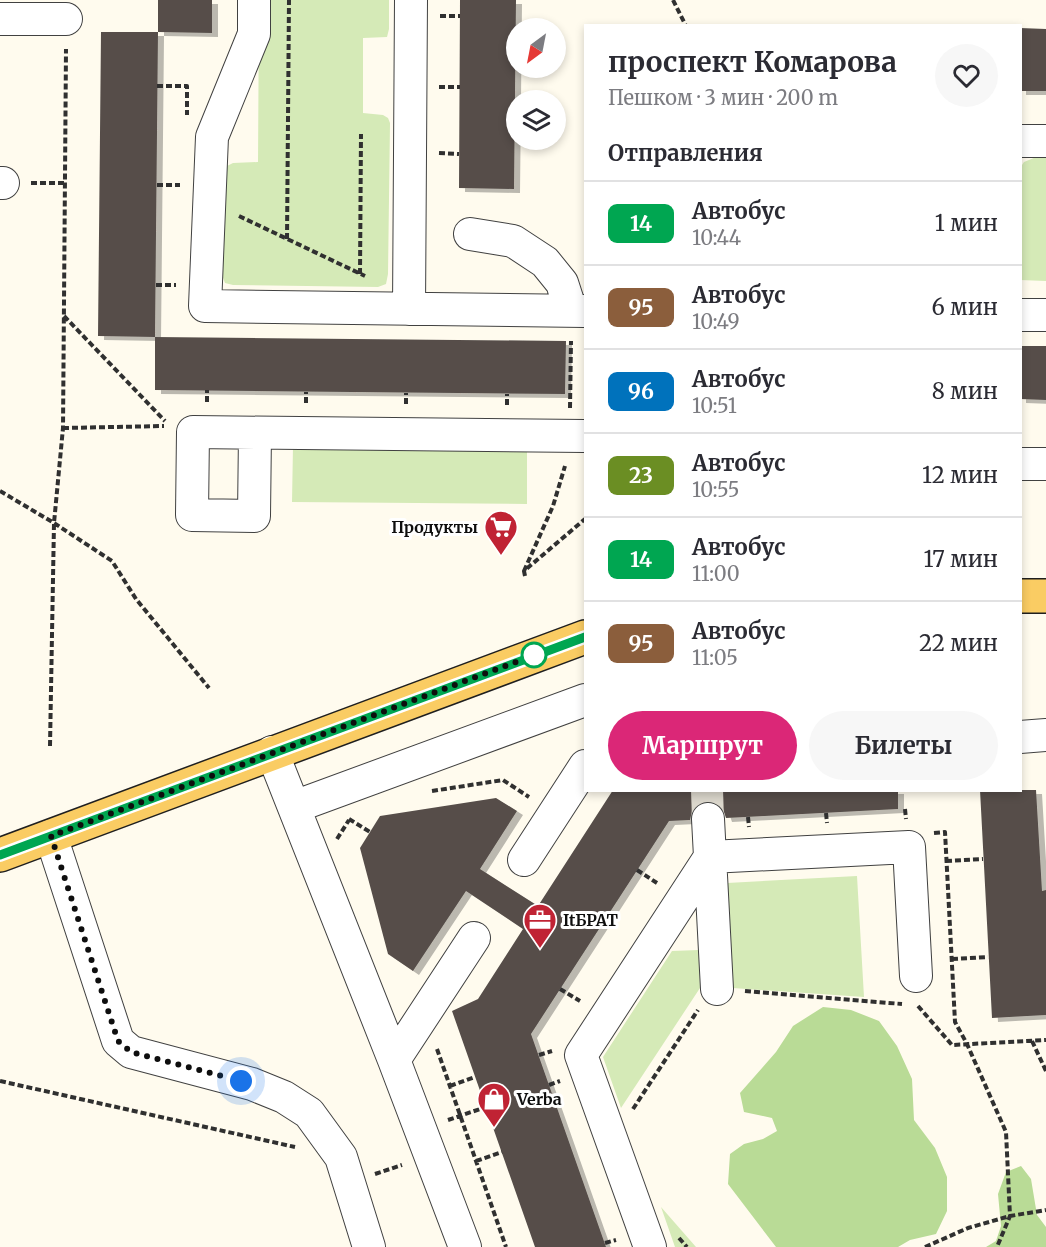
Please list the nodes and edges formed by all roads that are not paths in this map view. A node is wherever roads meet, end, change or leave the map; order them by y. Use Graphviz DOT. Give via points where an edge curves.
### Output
graph roads {
  1 [pos="254,0"];
  2 [pos="411,0"];
  3 [pos="0,19"];
  4 [pos="66,19"];
  5 [pos="1022,141"];
  6 [pos="1046,141"];
  7 [pos="470,234"];
  8 [pos="409,309"];
  9 [pos="578,311"];
  10 [pos="1022,315"];
  11 [pos="1046,315"];
  12 [pos="255,433"];
  13 [pos="578,436"];
  14 [pos="1022,464"];
  15 [pos="1046,464"];
  16 [pos="1022,596"];
  17 [pos="1046,596"];
  18 [pos="584,637"];
  19 [pos="584,700"];
  20 [pos="1046,735"];
  21 [pos="1022,737"];
  22 [pos="272,752"];
  23 [pos="584,768"];
  24 [pos="294,807"];
  25 [pos="708,819"];
  26 [pos="51,836"];
  27 [pos="0,855"];
  28 [pos="710,857"];
  29 [pos="524,860"];
  30 [pos="474,938"];
  31 [pos="717,989"];
  32 [pos="913,995"];
  33 [pos="394,1060"];
  34 [pos="369,1247"];
  35 [pos="465,1247"];
  36 [pos="650,1247"];
  1 -- 8 [label="lane" via="254,34 212,136 198,194 205,306"];
  2 -- 8 [label="lane"];
  3 -- 4 [label="lane"];
  5 -- 6 [label="lane"];
  7 -- 9 [label="lane" via="513,241 545,262"];
  8 -- 9 [label="lane"];
  10 -- 11 [label="lane"];
  12 -- 13 [label="lane"];
  14 -- 15 [label="lane"];
  16 -- 17 [label="main road"];
  18 -- 22 [label="main road"];
  19 -- 24 [label="lane"];
  20 -- 21 [label="lane"];
  22 -- 24 [label="lane"];
  22 -- 26 [label="main road"];
  23 -- 29 [label="lane"];
  24 -- 33 [label="lane"];
  25 -- 28 [label="lane"];
  26 -- 27 [label="main road"];
  26 -- 34 [label="lane" via="118,1041 131,1052 252,1084 285,1097 309,1113 341,1157"];
  28 -- 31 [label="lane"];
  28 -- 32 [label="lane" via="909,847"];
  28 -- 36 [label="lane" via="581,1055"];
  30 -- 33 [label="lane"];
  33 -- 35 [label="lane"];
}
